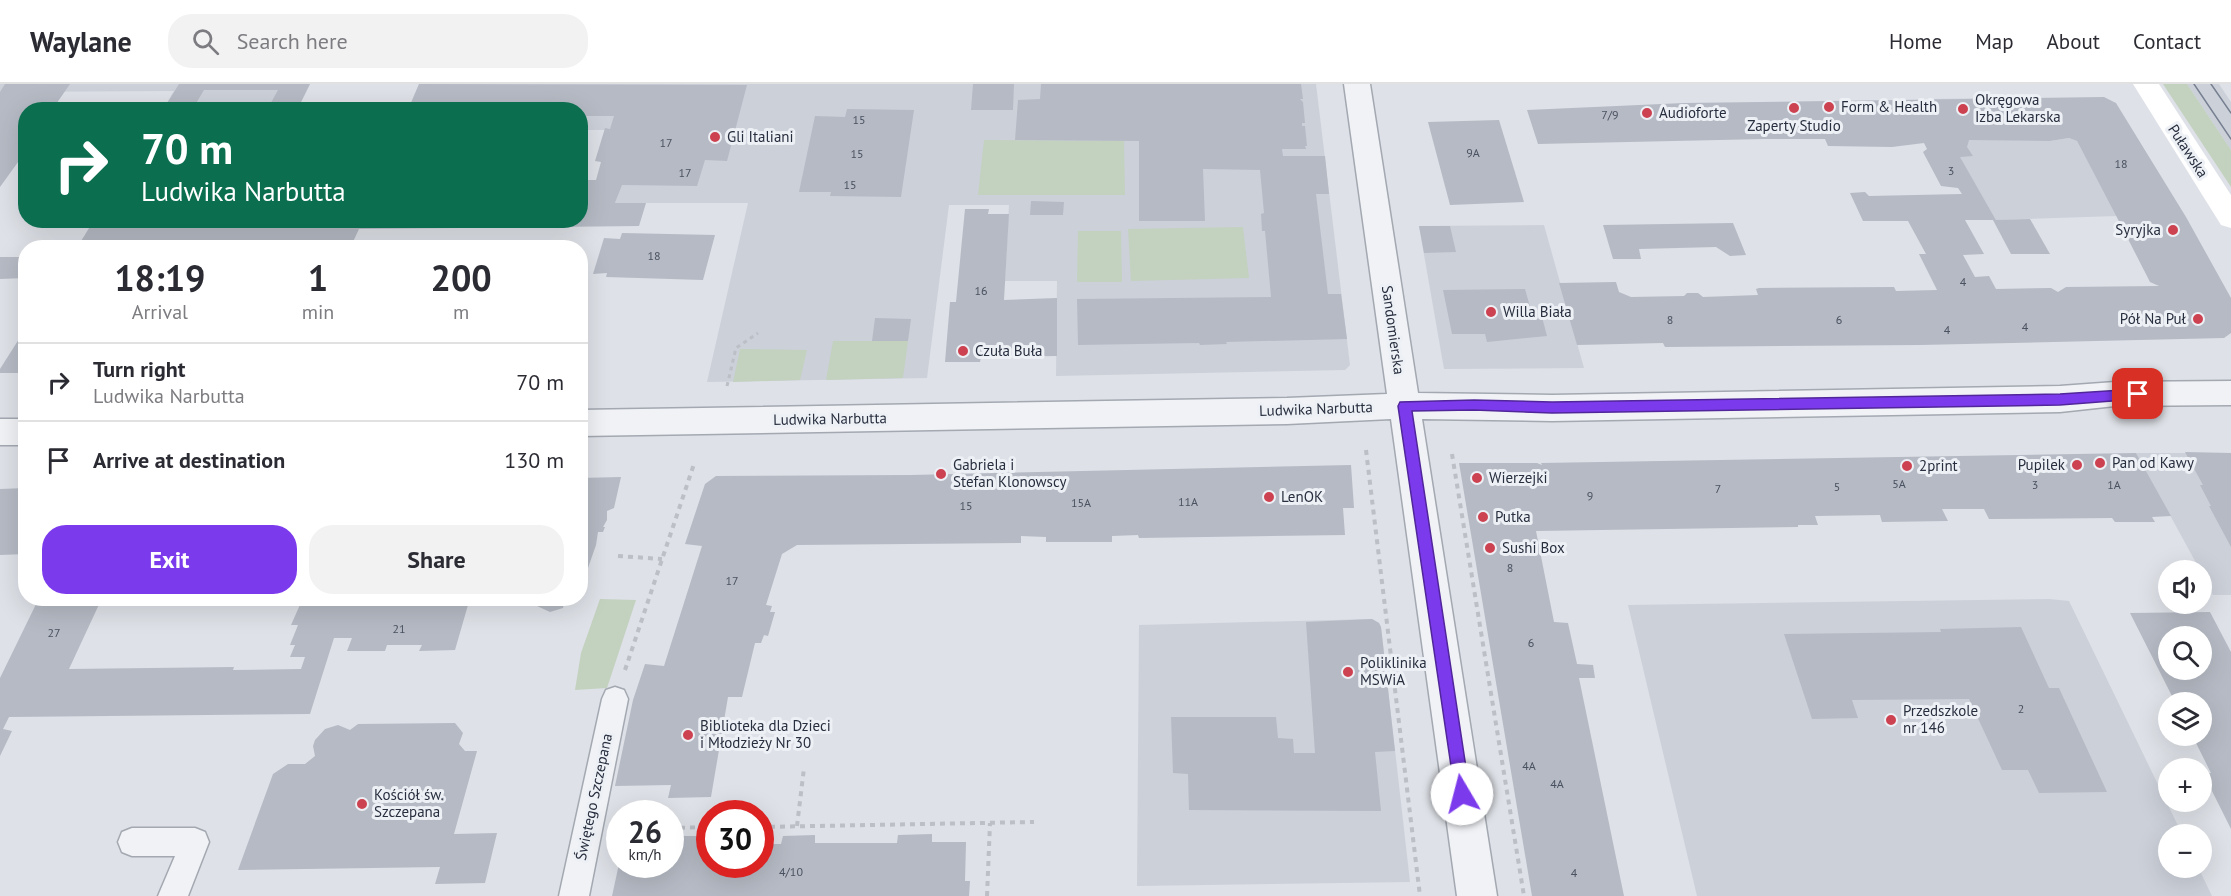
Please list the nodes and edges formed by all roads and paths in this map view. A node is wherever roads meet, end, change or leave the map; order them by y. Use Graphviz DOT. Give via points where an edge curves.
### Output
graph roads {
  1 [pos="1357,84"];
  2 [pos="2145,84"];
  3 [pos="2231,218"];
  4 [pos="758,333"];
  5 [pos="727,386"];
  6 [pos="2231,393"];
  7 [pos="1405,406"];
  8 [pos="588,423"];
  9 [pos="0,432"];
  10 [pos="18,432"];
  11 [pos="1365,450"];
  12 [pos="1452,454"];
  13 [pos="694,464"];
  14 [pos="618,556"];
  15 [pos="662,559"];
  16 [pos="615,699"];
  17 [pos="804,768"];
  18 [pos="1034,822"];
  19 [pos="990,823"];
  20 [pos="774,826"];
  21 [pos="797,826"];
  22 [pos="132,843"];
  23 [pos="173,896"];
  24 [pos="573,896"];
  25 [pos="987,896"];
  26 [pos="1420,896"];
  27 [pos="1476,896"];
  28 [pos="1524,896"];
  1 -- 7 [label="street, Sandomierska"];
  2 -- 3 [label="main road, Puławska"];
  4 -- 5 [label="path" via="736,348"];
  6 -- 7 [label="street, Ludwika Narbutta" via="1659,406"];
  7 -- 8 [label="street, Ludwika Narbutta"];
  7 -- 27 [label="street, Sandomierska"];
  9 -- 10 [label="street"];
  11 -- 26 [label="path"];
  12 -- 28 [label="path"];
  13 -- 15 [label="path"];
  14 -- 15 [label="path"];
  15 -- 16 [label="path"];
  16 -- 24 [label="lane, Świętego Szczepana"];
  17 -- 21 [label="path"];
  18 -- 19 [label="path"];
  19 -- 21 [label="path"];
  19 -- 25 [label="path"];
  20 -- 21 [label="path"];
  22 -- 23 [label="lane" via="195,842"];
}
